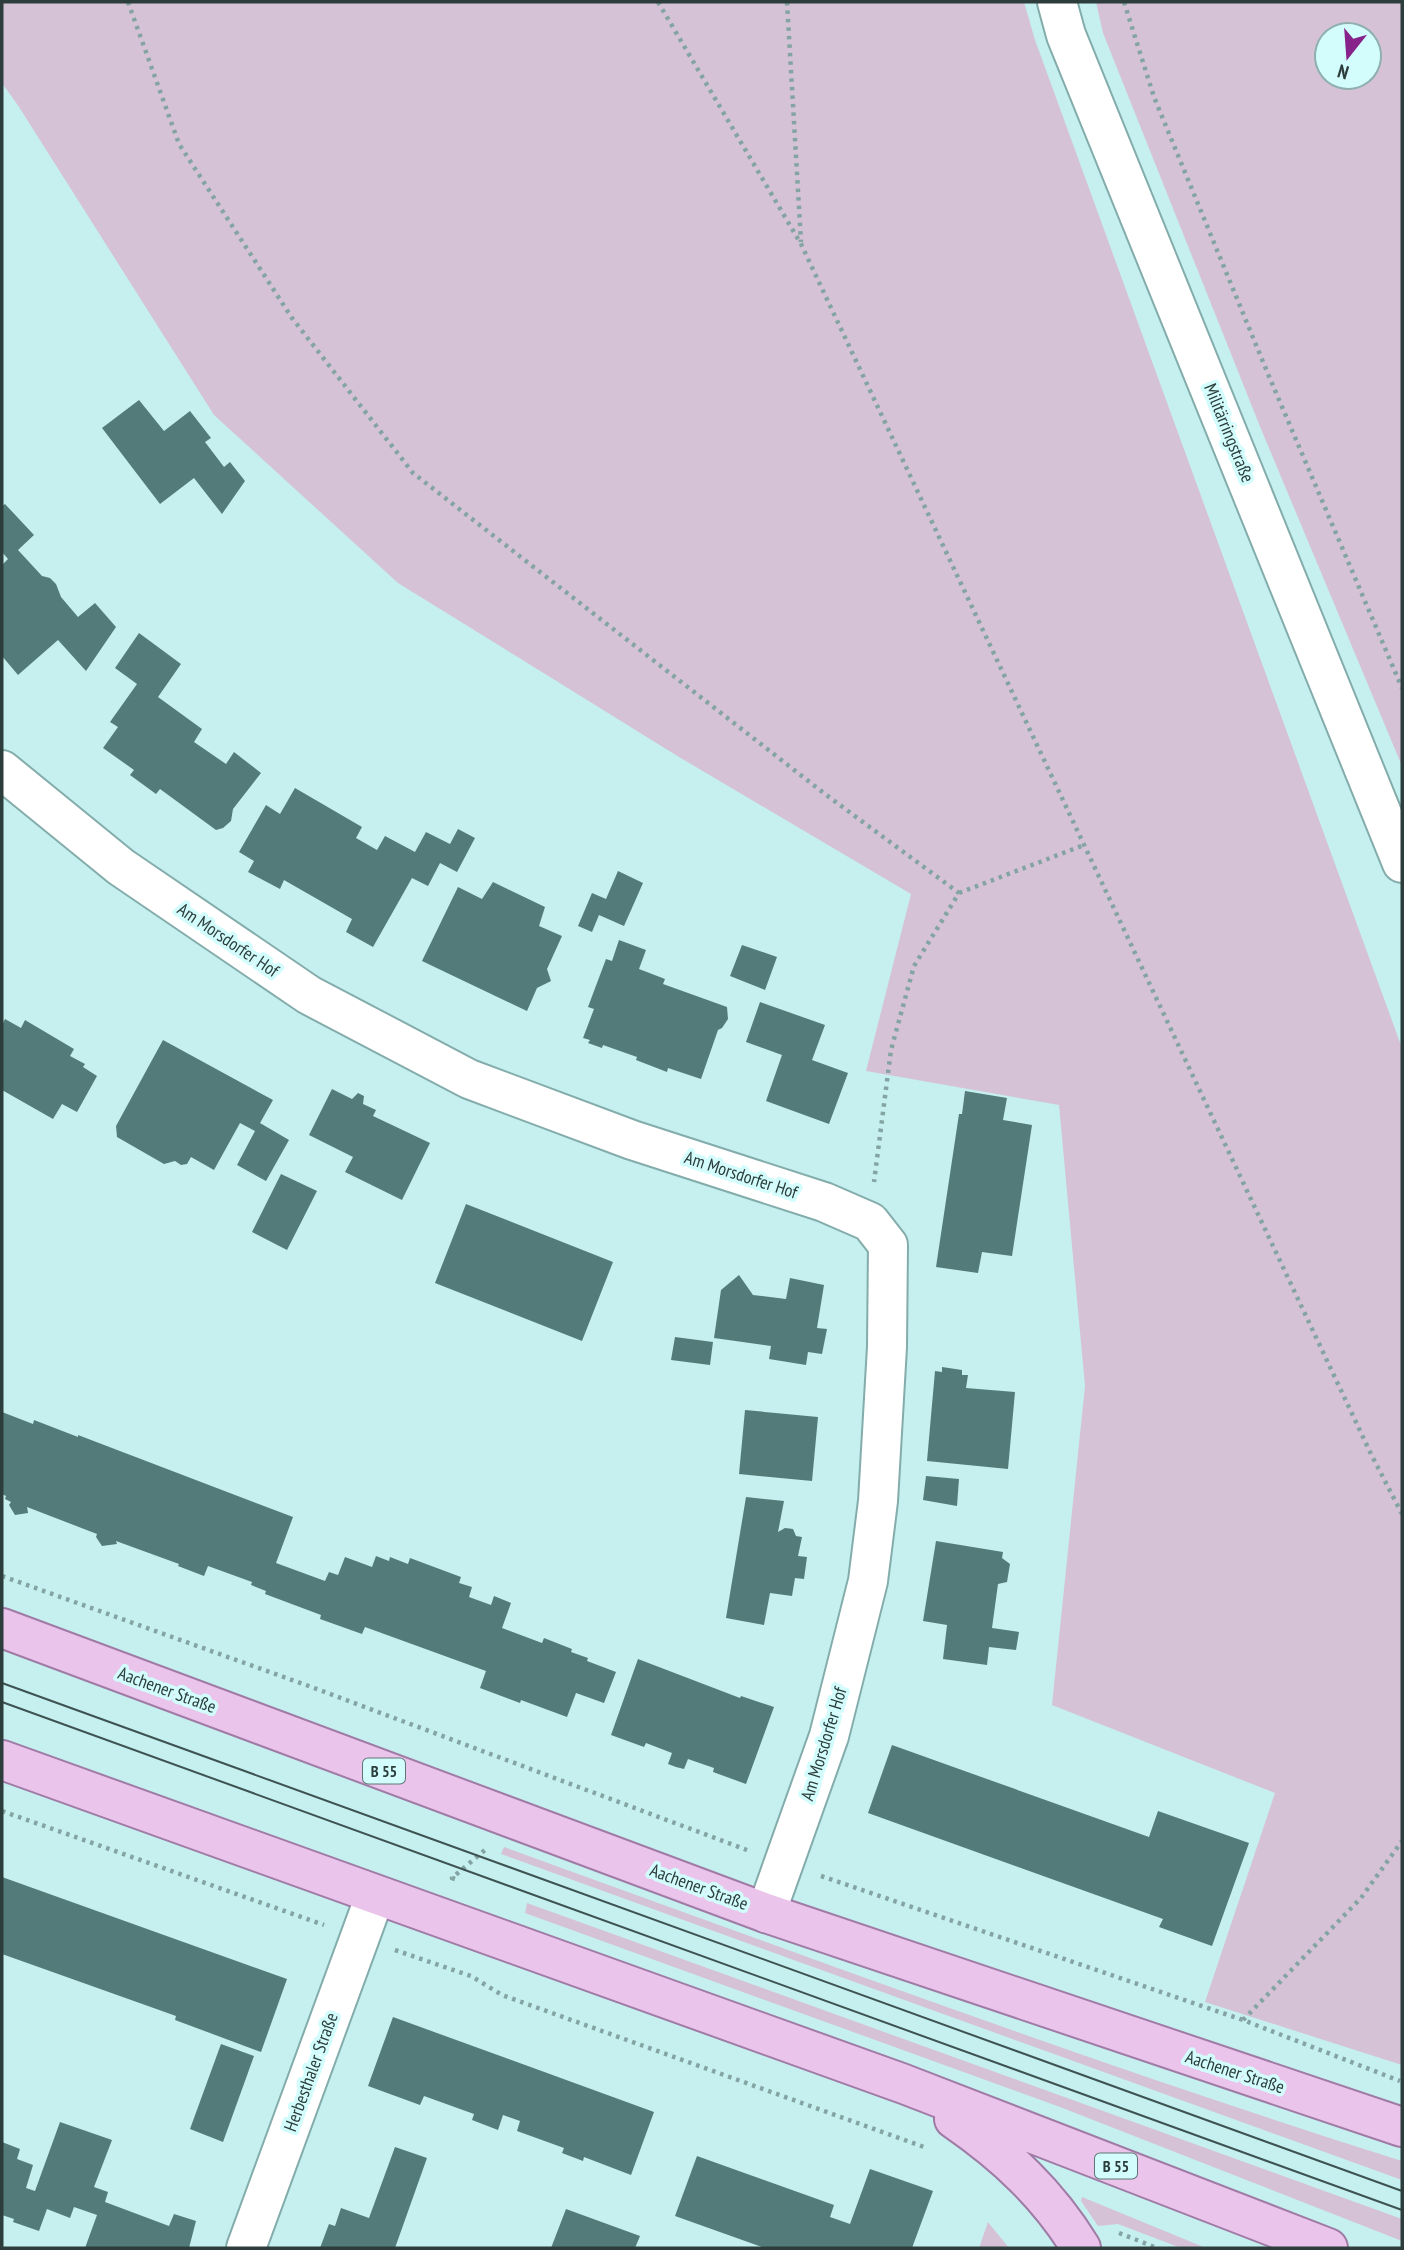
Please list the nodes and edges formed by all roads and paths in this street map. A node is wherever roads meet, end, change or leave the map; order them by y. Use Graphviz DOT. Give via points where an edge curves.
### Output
graph roads {
  1 [pos="128,2"];
  2 [pos="658,2"];
  3 [pos="787,2"];
  4 [pos="1057,2"];
  5 [pos="1125,2"];
  6 [pos="801,244"];
  7 [pos="1402,688"];
  8 [pos="2,770"];
  9 [pos="1084,845"];
  10 [pos="1402,863"];
  11 [pos="959,893"];
  12 [pos="870,1222"];
  13 [pos="1402,1514"];
  14 [pos="2,1576"];
  15 [pos="2,1628"];
  16 [pos="480,1750"];
  17 [pos="2,1760"];
  18 [pos="463,1801"];
  19 [pos="2,1811"];
  20 [pos="477,1842"];
  21 [pos="1402,1842"];
  22 [pos="785,1864"];
  23 [pos="464,1882"];
  24 [pos="375,1896"];
  25 [pos="766,1913"];
  26 [pos="361,1938"];
  27 [pos="498,1940"];
  28 [pos="484,1984"];
  29 [pos="1243,2020"];
  30 [pos="1402,2082"];
  31 [pos="904,2084"];
  32 [pos="1402,2127"];
  33 [pos="934,2151"];
  34 [pos="1079,2245"];
  35 [pos="246,2248"];
  36 [pos="1157,2248"];
  37 [pos="1328,2248"];
  1 -- 11 [label="path" via="179,144 292,318 413,473"];
  2 -- 6 [label="path"];
  3 -- 6 [label="path"];
  4 -- 10 [label="street, Militärringstraße" via="1066,35"];
  5 -- 7 [label="path" via="1154,97"];
  6 -- 9 [label="path"];
  8 -- 12 [label="street, Am Morsdorfer Hof" via="121,867 309,995 469,1079"];
  9 -- 11 [label="path"];
  9 -- 13 [label="path"];
  11 -- 12 [label="path" via="914,966 891,1051"];
  12 -- 22 [label="street, Am Morsdorfer Hof" via="888,1245 878,1501 868,1581 829,1736"];
  14 -- 16 [label="path"];
  15 -- 18 [label="main road, Aachener Straße / B 55"];
  16 -- 18 [label="path"];
  16 -- 22 [label="path"];
  17 -- 24 [label="main road, B 55"];
  18 -- 25 [label="main road, Aachener Straße / B 55"];
  19 -- 26 [label="path"];
  20 -- 23 [label="path" via="489,1846 452,1878"];
  21 -- 29 [label="path" via="1361,1898"];
  22 -- 25 [label="street, Am Morsdorfer Hof"];
  22 -- 29 [label="path"];
  24 -- 26 [label="street, Herbesthaler Straße"];
  24 -- 27 [label="main road, B 55"];
  25 -- 32 [label="main road, Aachener Straße / B 55"];
  26 -- 28 [label="path"];
  26 -- 35 [label="street, Herbesthaler Straße"];
  27 -- 28 [label="path"];
  27 -- 31 [label="main road, B 55"];
  28 -- 33 [label="path" via="502,1995"];
  29 -- 30 [label="path"];
  31 -- 34 [label="main road" via="991,2144 1051,2202"];
  31 -- 37 [label="main road, B 55"];
  34 -- 36 [label="path" via="1114,2231"];
}
